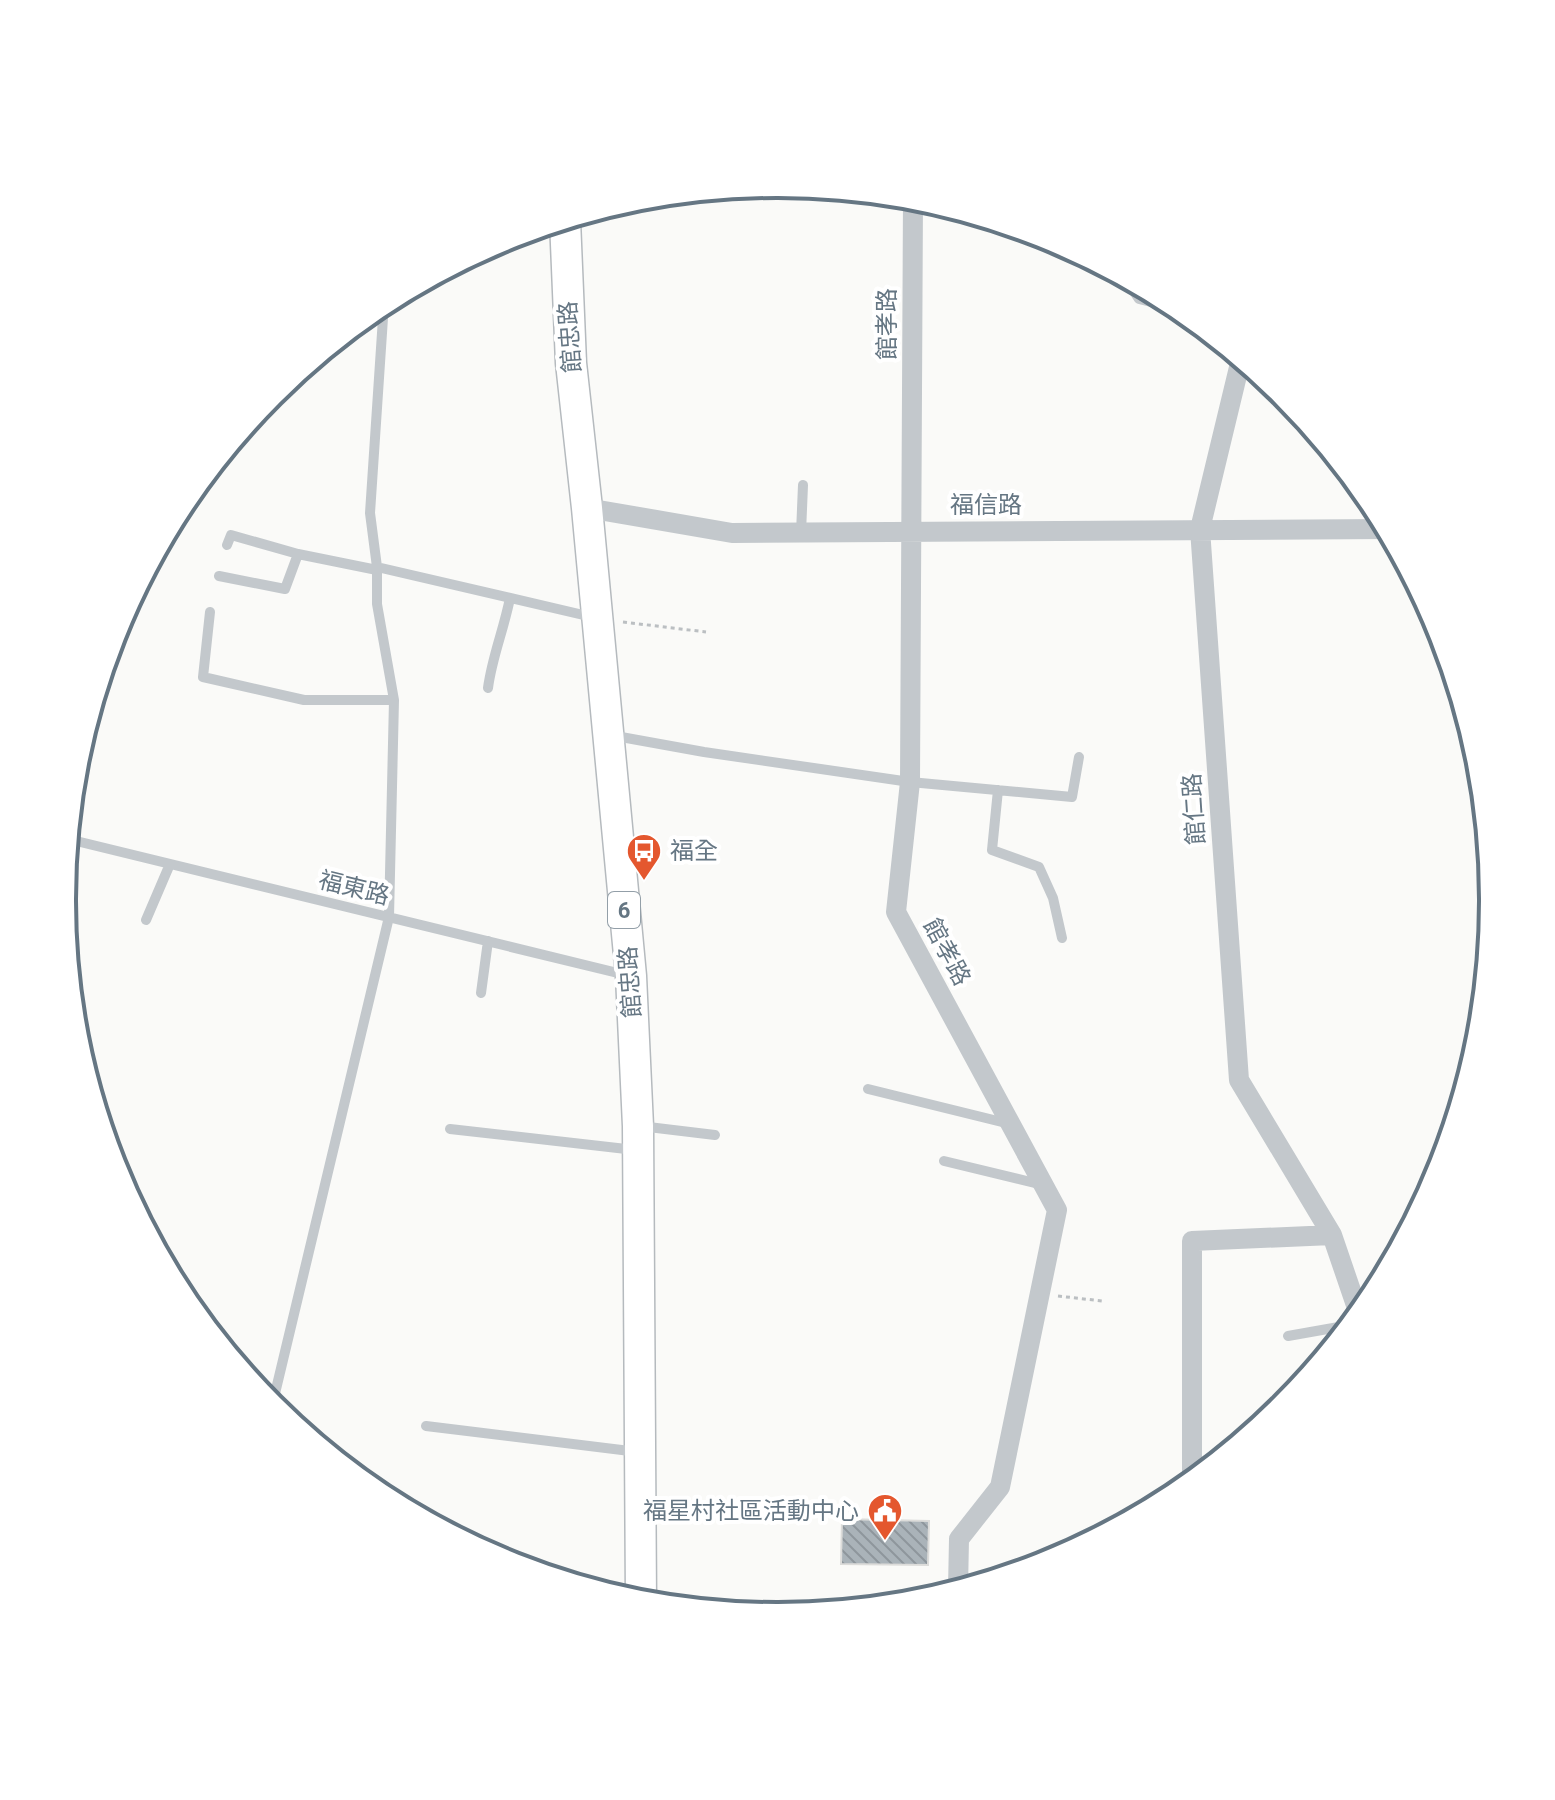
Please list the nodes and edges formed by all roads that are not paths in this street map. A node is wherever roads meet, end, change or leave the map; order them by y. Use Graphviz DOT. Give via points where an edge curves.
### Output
graph roads {
  1 [pos="913,212"];
  2 [pos="565,232"];
  3 [pos="383,321"];
  4 [pos="1238,371"];
  5 [pos="803,485"];
  6 [pos="587,508"];
  7 [pos="1200,529"];
  8 [pos="1373,529"];
  9 [pos="913,531"];
  10 [pos="801,533"];
  11 [pos="227,545"];
  12 [pos="298,554"];
  13 [pos="377,569"];
  14 [pos="219,576"];
  15 [pos="510,598"];
  16 [pos="210,612"];
  17 [pos="598,619"];
  18 [pos="488,688"];
  19 [pos="394,700"];
  20 [pos="608,735"];
  21 [pos="1079,757"];
  22 [pos="910,782"];
  23 [pos="998,790"];
  24 [pos="79,842"];
  25 [pos="170,864"];
  26 [pos="389,917"];
  27 [pos="146,920"];
  28 [pos="1062,938"];
  29 [pos="488,941"];
  30 [pos="631,976"];
  31 [pos="481,993"];
  32 [pos="868,1089"];
  33 [pos="1010,1124"];
  34 [pos="450,1129"];
  35 [pos="715,1135"];
  36 [pos="638,1138"];
  37 [pos="944,1161"];
  38 [pos="1044,1186"];
  39 [pos="1332,1235"];
  40 [pos="1354,1300"];
  41 [pos="1333,1328"];
  42 [pos="1288,1336"];
  43 [pos="276,1390"];
  44 [pos="426,1426"];
  45 [pos="639,1452"];
  46 [pos="1192,1466"];
  47 [pos="958,1578"];
  48 [pos="641,1588"];
  1 -- 9 [label="street, 館孝路"];
  2 -- 6 [label="main road, 館忠路 / 6" via="571,363"];
  3 -- 13 [label="lane" via="370,513"];
  4 -- 7 [label="street, 館仁路"];
  5 -- 10 [label="lane"];
  6 -- 10 [label="street, 福信路" via="732,533"];
  6 -- 17 [label="main road, 館忠路 / 6"];
  7 -- 8 [label="street, 福信路"];
  7 -- 9 [label="street, 福信路"];
  7 -- 39 [label="street, 館仁路" via="1239,1080"];
  9 -- 10 [label="street, 福信路"];
  9 -- 22 [label="street, 館孝路"];
  11 -- 12 [label="lane" via="231,535"];
  12 -- 13 [label="lane"];
  12 -- 14 [label="lane" via="285,589"];
  13 -- 15 [label="lane"];
  13 -- 19 [label="lane" via="377,604"];
  15 -- 17 [label="lane"];
  15 -- 18 [label="lane"];
  16 -- 19 [label="lane" via="203,677 304,700"];
  17 -- 20 [label="main road, 館忠路 / 6"];
  19 -- 26 [label="lane"];
  20 -- 22 [label="lane"];
  20 -- 30 [label="main road, 館忠路 / 6"];
  21 -- 23 [label="lane" via="1072,797"];
  22 -- 23 [label="lane"];
  22 -- 33 [label="street, 館孝路" via="896,912"];
  23 -- 28 [label="lane" via="992,850 1039,867"];
  24 -- 25 [label="lane, 福東路"];
  25 -- 26 [label="lane, 福東路"];
  25 -- 27 [label="lane"];
  26 -- 29 [label="lane, 福東路"];
  26 -- 43 [label="lane"];
  29 -- 30 [label="lane, 福東路"];
  29 -- 31 [label="lane"];
  30 -- 36 [label="main road, 館忠路 / 6"];
  32 -- 33 [label="lane"];
  33 -- 38 [label="street, 館孝路"];
  34 -- 36 [label="lane"];
  35 -- 36 [label="lane"];
  36 -- 45 [label="main road, 館忠路 / 6"];
  37 -- 38 [label="lane"];
  38 -- 47 [label="street, 館孝路" via="1057,1210 1000,1487 959,1539"];
  39 -- 40 [label="street, 館仁路"];
  39 -- 46 [label="street" via="1192,1241"];
  41 -- 42 [label="lane"];
  44 -- 45 [label="lane"];
  45 -- 48 [label="main road, 館忠路 / 6"];
}
